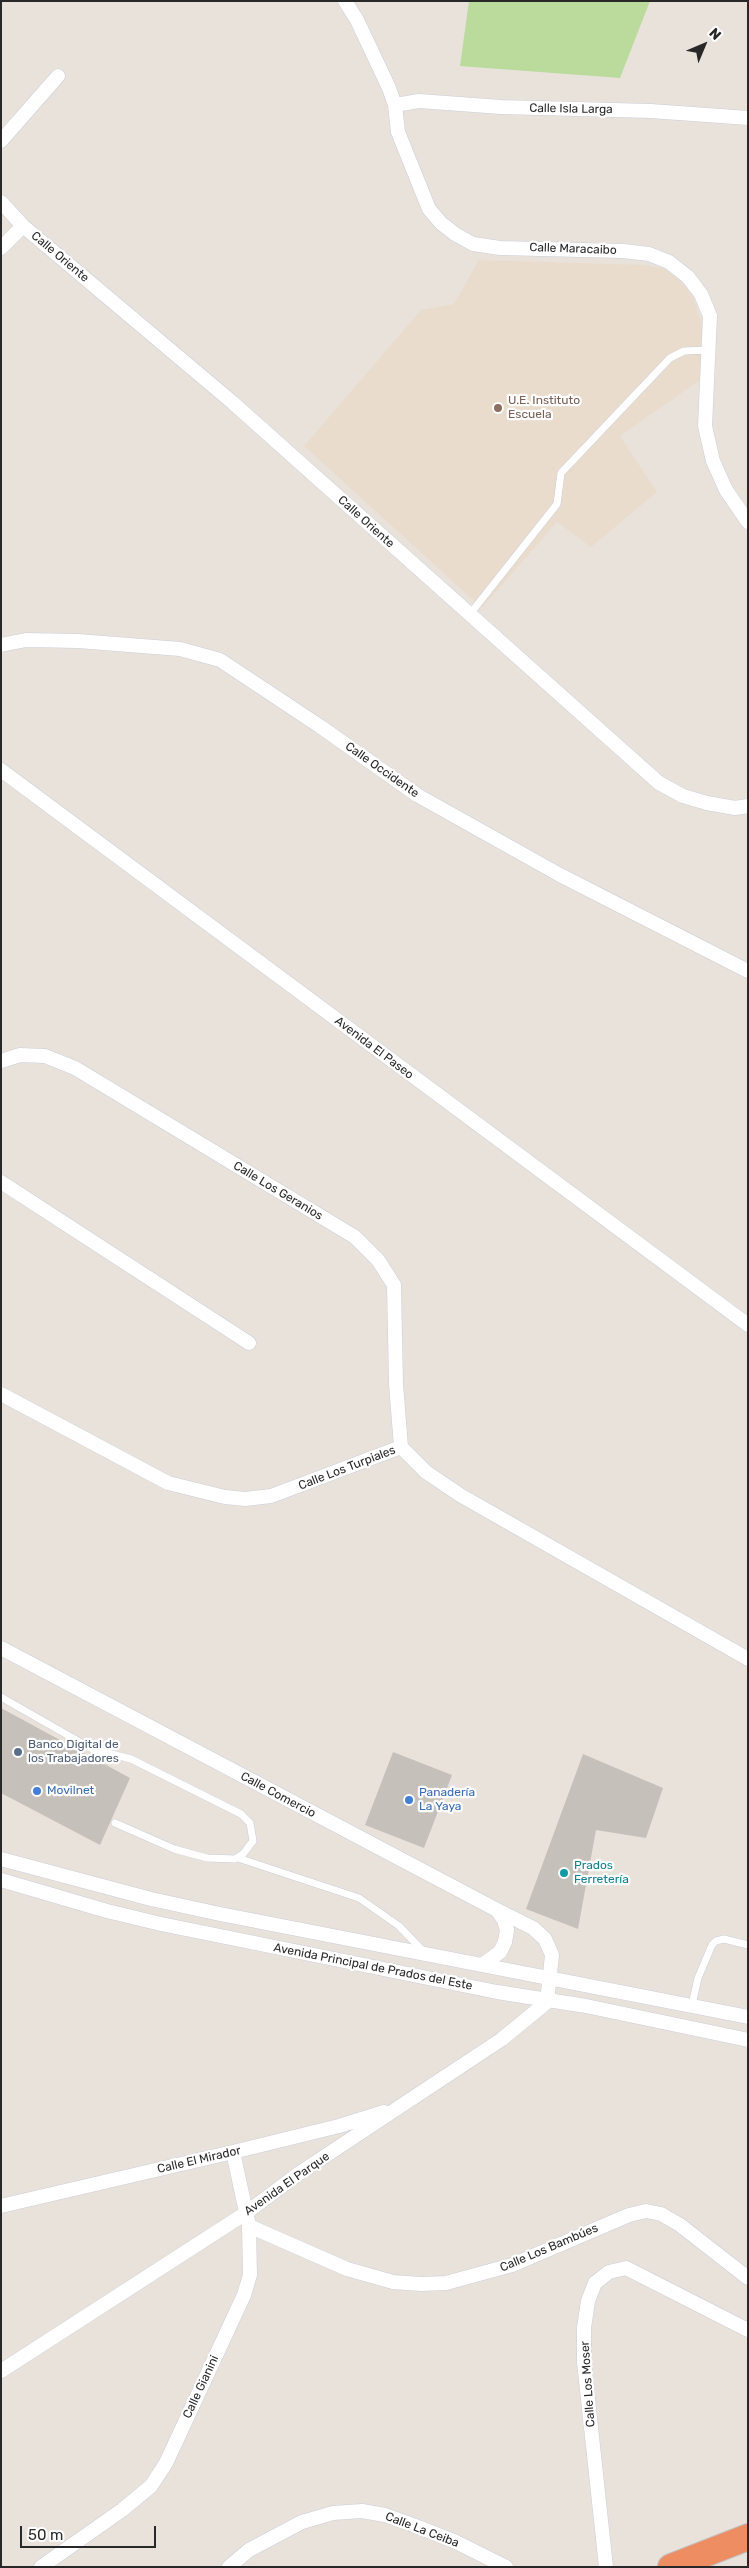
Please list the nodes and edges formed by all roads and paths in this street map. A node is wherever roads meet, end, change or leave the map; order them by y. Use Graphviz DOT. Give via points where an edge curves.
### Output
graph roads {
  1 [pos="345,1"];
  2 [pos="58,76"];
  3 [pos="395,105"];
  4 [pos="748,118"];
  5 [pos="1,141"];
  6 [pos="1,202"];
  7 [pos="23,226"];
  8 [pos="1,248"];
  9 [pos="710,350"];
  10 [pos="748,522"];
  11 [pos="470,614"];
  12 [pos="1,645"];
  13 [pos="1,770"];
  14 [pos="748,806"];
  15 [pos="748,971"];
  16 [pos="1,1061"];
  17 [pos="1,1182"];
  18 [pos="748,1325"];
  19 [pos="249,1343"];
  20 [pos="1,1394"];
  21 [pos="401,1447"];
  22 [pos="1,1648"];
  23 [pos="748,1660"];
  24 [pos="1,1697"];
  25 [pos="115,1823"];
  26 [pos="238,1858"];
  27 [pos="1,1859"];
  28 [pos="1,1880"];
  29 [pos="497,1910"];
  30 [pos="748,1945"];
  31 [pos="425,1954"];
  32 [pos="482,1964"];
  33 [pos="550,1979"];
  34 [pos="547,2002"];
  35 [pos="692,2005"];
  36 [pos="748,2017"];
  37 [pos="748,2040"];
  38 [pos="395,2109"];
  39 [pos="233,2152"];
  40 [pos="1,2206"];
  41 [pos="248,2219"];
  42 [pos="748,2278"];
  43 [pos="748,2330"];
  44 [pos="1,2371"];
  45 [pos="748,2537"];
  46 [pos="41,2567"];
  47 [pos="229,2567"];
  48 [pos="506,2567"];
  49 [pos="606,2567"];
  50 [pos="671,2567"];
  1 -- 3 [label="street, Calle Maracaibo" via="377,58"];
  2 -- 5 [label="street"];
  3 -- 4 [label="street, Calle Isla Larga" via="419,101"];
  3 -- 9 [label="street, Calle Maracaibo" via="398,132 429,209 454,234 473,244 500,248 623,251 649,254 669,262 688,277 701,294 710,316"];
  6 -- 7 [label="street, Calle Oriente"];
  7 -- 8 [label="street"];
  7 -- 11 [label="street, Calle Oriente" via="232,402"];
  9 -- 10 [label="street, Calle Maracaibo" via="706,426 713,461 726,490"];
  9 -- 11 [label="lane" via="684,351 670,358 561,473 557,504"];
  11 -- 14 [label="street, Calle Oriente" via="659,783 683,796 707,803 734,808"];
  12 -- 15 [label="street, Calle Occidente" via="26,640 78,641 180,649 220,660 417,795 560,875"];
  13 -- 18 [label="street, Avenida El Paseo"];
  16 -- 21 [label="street, Calle Los Geranios" via="20,1056 45,1056 75,1068 355,1237 378,1260 394,1285"];
  17 -- 19 [label="street"];
  20 -- 21 [label="street, Calle Los Turpiales" via="168,1483 225,1497 271,1496"];
  21 -- 23 [label="street, Calle Los Turpiales" via="426,1472 460,1495"];
  22 -- 29 [label="street, Calle Comercio"];
  24 -- 26 [label="lane" via="92,1749 131,1759 242,1814 250,1823 253,1841"];
  25 -- 26 [label="lane" via="191,1855 224,1860"];
  26 -- 31 [label="lane" via="359,1898 399,1926"];
  27 -- 31 [label="street, Avenida Principal de Prados del Este" via="186,1907"];
  28 -- 34 [label="street, Avenida Principal de Prados del Este" via="161,1924"];
  29 -- 32 [label="street" via="507,1930 505,1942 500,1952"];
  29 -- 33 [label="street, Calle Comercio" via="533,1928 545,1939 552,1955"];
  30 -- 35 [label="lane" via="724,1939 712,1945 698,1978"];
  31 -- 32 [label="street, Avenida Principal de Prados del Este"];
  32 -- 33 [label="street, Avenida Principal de Prados del Este"];
  33 -- 34 [label="street"];
  33 -- 35 [label="street, Avenida Principal de Prados del Este"];
  34 -- 37 [label="street, Avenida Principal de Prados del Este" via="586,2006"];
  34 -- 38 [label="street, Avenida El Parque" via="502,2039"];
  35 -- 36 [label="street, Avenida Principal de Prados del Este"];
  38 -- 39 [label="street, Calle El Mirador"];
  38 -- 41 [label="street, Avenida El Parque" via="298,2174"];
  39 -- 40 [label="street, Calle El Mirador"];
  39 -- 41 [label="street, Calle Gianini"];
  41 -- 42 [label="street, Calle Los Bambúes" via="355,2272 393,2282 421,2284 446,2283 512,2265 621,2218 646,2211 661,2214 680,2224"];
  41 -- 44 [label="street, Avenida El Parque"];
  41 -- 46 [label="street, Calle Gianini" via="250,2274 244,2295 166,2462 151,2486"];
  43 -- 49 [label="street, Calle Los Moser" via="626,2268 609,2272 595,2282 584,2328 584,2362"];
  45 -- 50 [label="highway"];
  47 -- 48 [label="street, Calle La Ceiba" via="249,2550 302,2522 333,2513 362,2511 385,2515 429,2531"];
}
